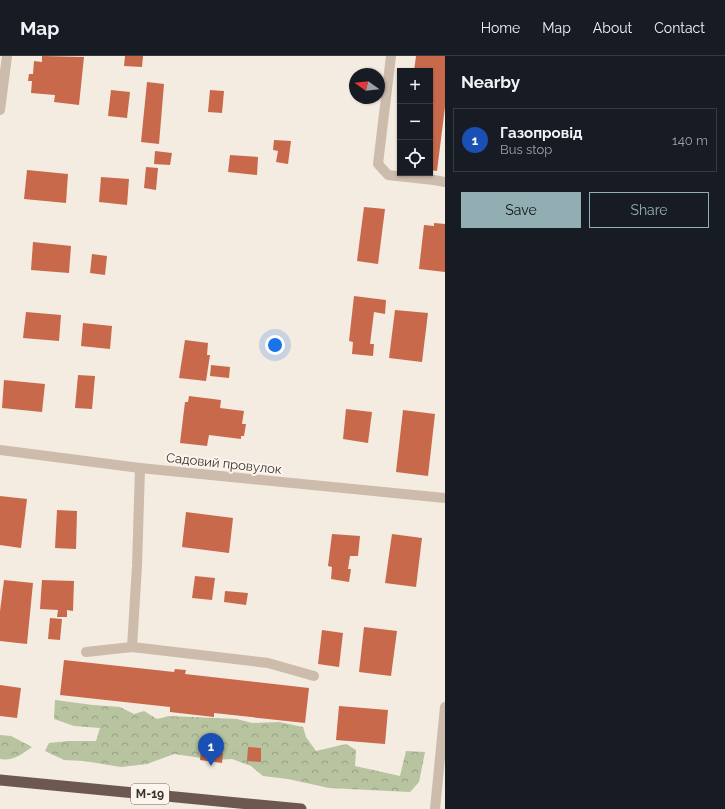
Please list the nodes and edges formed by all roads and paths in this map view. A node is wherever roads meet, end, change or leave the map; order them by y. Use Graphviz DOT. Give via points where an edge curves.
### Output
graph roads {
  1 [pos="7,56"];
  2 [pos="391,56"];
  3 [pos="2,77"];
  4 [pos="0,110"];
  5 [pos="445,182"];
  6 [pos="0,450"];
  7 [pos="140,468"];
  8 [pos="445,498"];
  9 [pos="132,648"];
  10 [pos="86,652"];
  11 [pos="314,676"];
  12 [pos="445,707"];
  13 [pos="0,780"];
  14 [pos="213,805"];
  15 [pos="301,809"];
  16 [pos="435,809"];
  1 -- 3 [label="street"];
  2 -- 5 [label="street" via="378,164 388,175"];
  3 -- 4 [label="street"];
  6 -- 7 [label="street, Садовий провулок"];
  7 -- 8 [label="street, Садовий провулок"];
  7 -- 9 [label="street"];
  9 -- 10 [label="street"];
  9 -- 11 [label="street" via="268,663"];
  12 -- 16 [label="street"];
  13 -- 14 [label="highway, М-19"];
  14 -- 15 [label="highway, М-19"];
}
